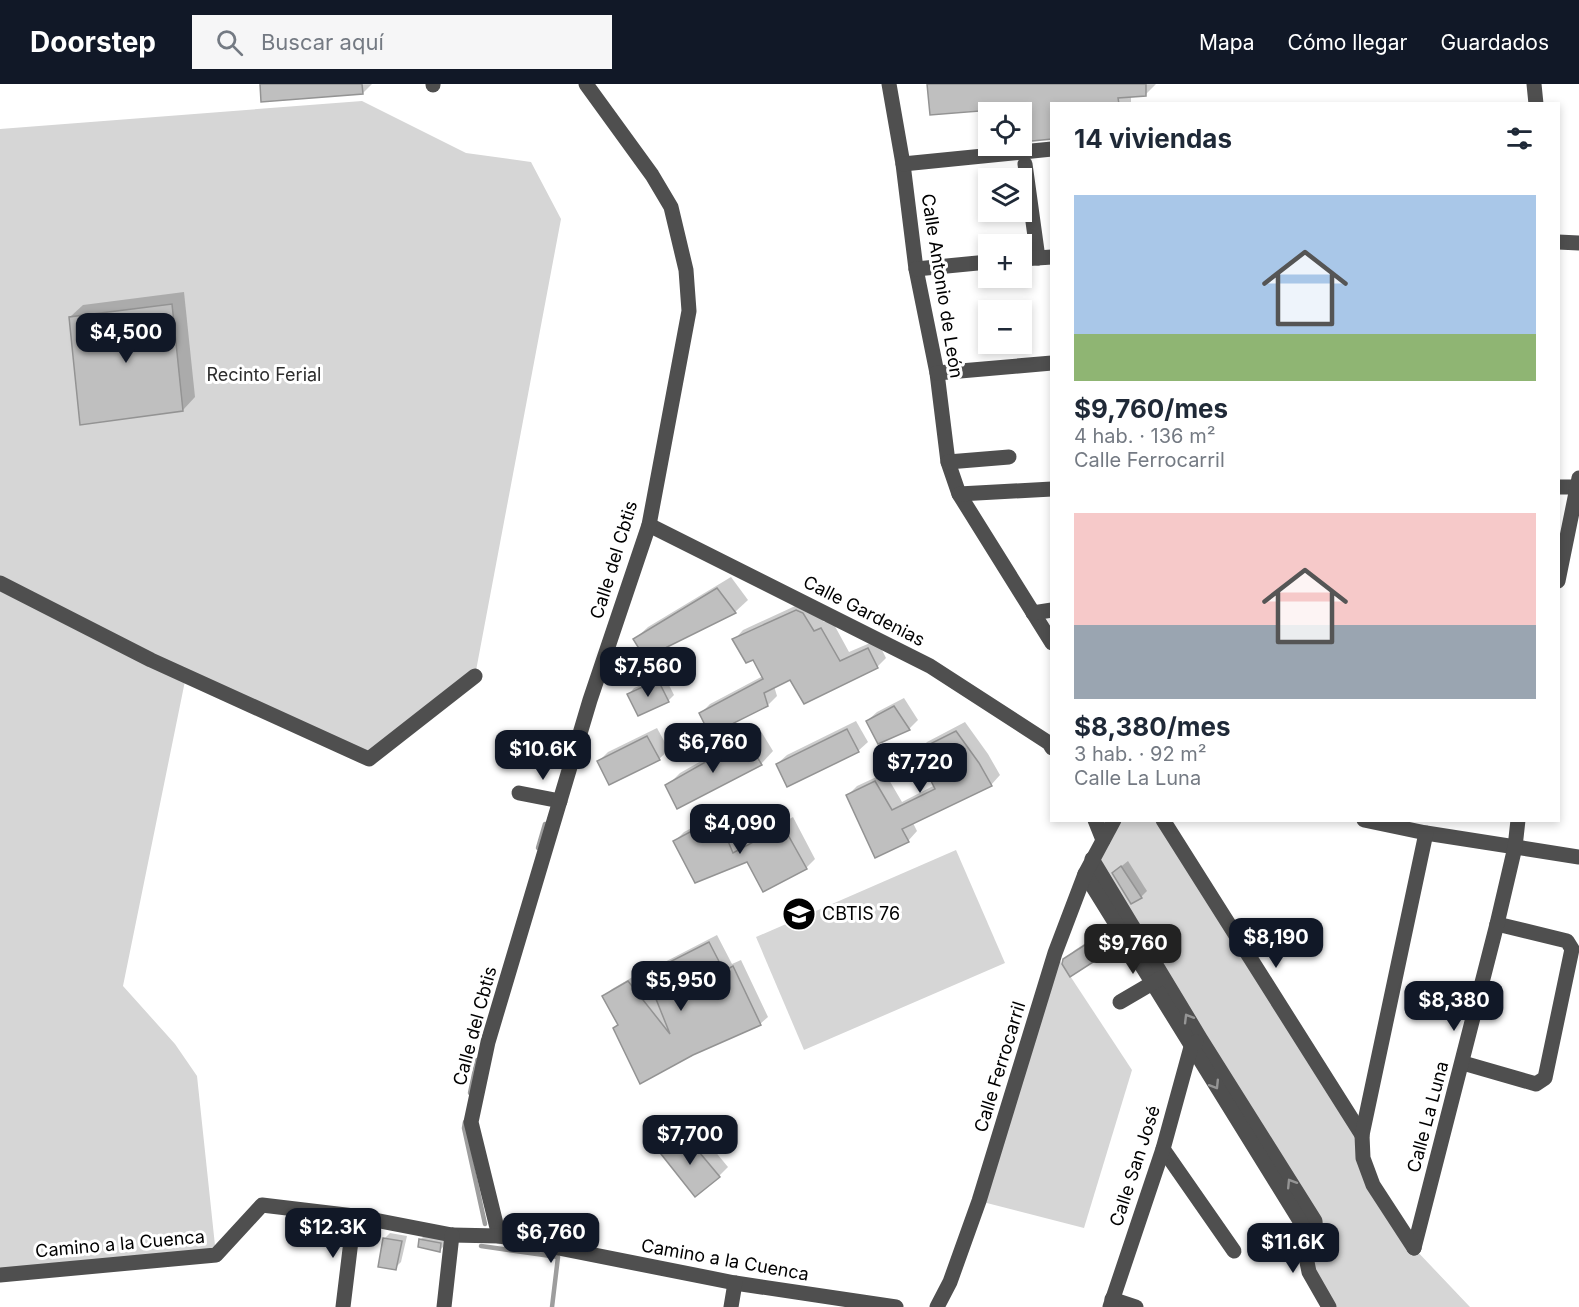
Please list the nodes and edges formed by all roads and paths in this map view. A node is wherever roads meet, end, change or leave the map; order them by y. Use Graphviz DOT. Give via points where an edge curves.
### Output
graph roads {
  1 [pos="586,84"];
  2 [pos="889,84"];
  3 [pos="1533,84"];
  4 [pos="1536,102"];
  5 [pos="1050,149"];
  6 [pos="903,164"];
  7 [pos="1025,164"];
  8 [pos="1560,242"];
  9 [pos="1579,243"];
  10 [pos="1045,258"];
  11 [pos="978,263"];
  12 [pos="916,269"];
  13 [pos="1050,363"];
  14 [pos="937,373"];
  15 [pos="1009,457"];
  16 [pos="948,462"];
  17 [pos="1578,484"];
  18 [pos="1560,487"];
  19 [pos="1050,489"];
  20 [pos="959,494"];
  21 [pos="649,525"];
  22 [pos="1560,571"];
  23 [pos="0,583"];
  24 [pos="1050,610"];
  25 [pos="1033,613"];
  26 [pos="1050,640"];
  27 [pos="476,676"];
  28 [pos="1050,746"];
  29 [pos="519,793"];
  30 [pos="560,801"];
  31 [pos="1096,822"];
  32 [pos="1113,822"];
  33 [pos="1163,822"];
  34 [pos="1374,822"];
  35 [pos="1518,822"];
  36 [pos="1426,832"];
  37 [pos="1103,840"];
  38 [pos="1515,847"];
  39 [pos="1579,857"];
  40 [pos="1092,859"];
  41 [pos="1085,874"];
  42 [pos="1497,924"];
  43 [pos="1158,980"];
  44 [pos="1120,1002"];
  45 [pos="1196,1043"];
  46 [pos="1463,1063"];
  47 [pos="1362,1135"];
  48 [pos="1163,1149"];
  49 [pos="354,1216"];
  50 [pos="452,1235"];
  51 [pos="499,1236"];
  52 [pos="1234,1251"];
  53 [pos="0,1275"];
  54 [pos="735,1283"];
  55 [pos="1111,1303"];
  56 [pos="344,1307"];
  57 [pos="444,1307"];
  58 [pos="731,1307"];
  59 [pos="896,1307"];
  60 [pos="937,1307"];
  61 [pos="1136,1307"];
  62 [pos="1329,1307"];
  1 -- 21 [label="street, Calle del Cbtis" via="671,207 686,270 689,311"];
  2 -- 6 [label="street, Calle Antonio de León"];
  3 -- 4 [label="street"];
  5 -- 6 [label="street"];
  6 -- 12 [label="street, Calle Antonio de León"];
  7 -- 10 [label="street"];
  8 -- 9 [label="street"];
  11 -- 12 [label="street"];
  12 -- 14 [label="street, Calle Antonio de León"];
  13 -- 14 [label="street"];
  14 -- 16 [label="street, Calle Antonio de León"];
  15 -- 16 [label="street"];
  16 -- 20 [label="street, Calle Antonio de León"];
  17 -- 18 [label="street"];
  17 -- 22 [label="street"];
  19 -- 20 [label="street"];
  20 -- 25 [label="street, Calle Antonio de León"];
  21 -- 28 [label="street, Calle Gardenias" via="930,666"];
  21 -- 30 [label="street, Calle del Cbtis"];
  23 -- 27 [label="street" via="151,660 369,759"];
  24 -- 25 [label="street"];
  25 -- 26 [label="street, Calle Antonio de León"];
  29 -- 30 [label="street"];
  30 -- 51 [label="street, Calle del Cbtis" via="488,1042 471,1122"];
  31 -- 37 [label="street"];
  32 -- 37 [label="street, Calle Ferrocarril"];
  33 -- 47 [label="street"];
  34 -- 36 [label="street"];
  35 -- 38 [label="street, Calle La Luna"];
  36 -- 38 [label="street"];
  36 -- 47 [label="street"];
  37 -- 40 [label="street, Calle Ferrocarril"];
  38 -- 39 [label="street"];
  38 -- 42 [label="street, Calle La Luna"];
  40 -- 41 [label="street, Calle Ferrocarril"];
  40 -- 43 [label="street"];
  41 -- 43 [label="street"];
  41 -- 60 [label="street, Calle Ferrocarril" via="1055,953 979,1201"];
  42 -- 46 [label="street, Calle La Luna"];
  42 -- 46 [label="street" via="1567,941 1572,949 1545,1078 1536,1084"];
  43 -- 44 [label="street"];
  43 -- 45 [label="street"];
  45 -- 48 [label="street, Calle San José"];
  45 -- 62 [label="street" via="1305,1229 1316,1234 1306,1263"];
  46 -- 47 [label="street, Calle La Luna" via="1414,1248 1373,1185 1363,1158"];
  48 -- 52 [label="street"];
  48 -- 55 [label="street, Calle San José"];
  49 -- 50 [label="street, Camino a la Cuenca"];
  49 -- 53 [label="street, Camino a la Cuenca" via="262,1204 216,1255"];
  49 -- 56 [label="street"];
  50 -- 51 [label="street, Camino a la Cuenca"];
  50 -- 57 [label="street"];
  51 -- 54 [label="street, Camino a la Cuenca"];
  54 -- 58 [label="street"];
  54 -- 59 [label="street, Camino a la Cuenca"];
  55 -- 61 [label="street"];
}
